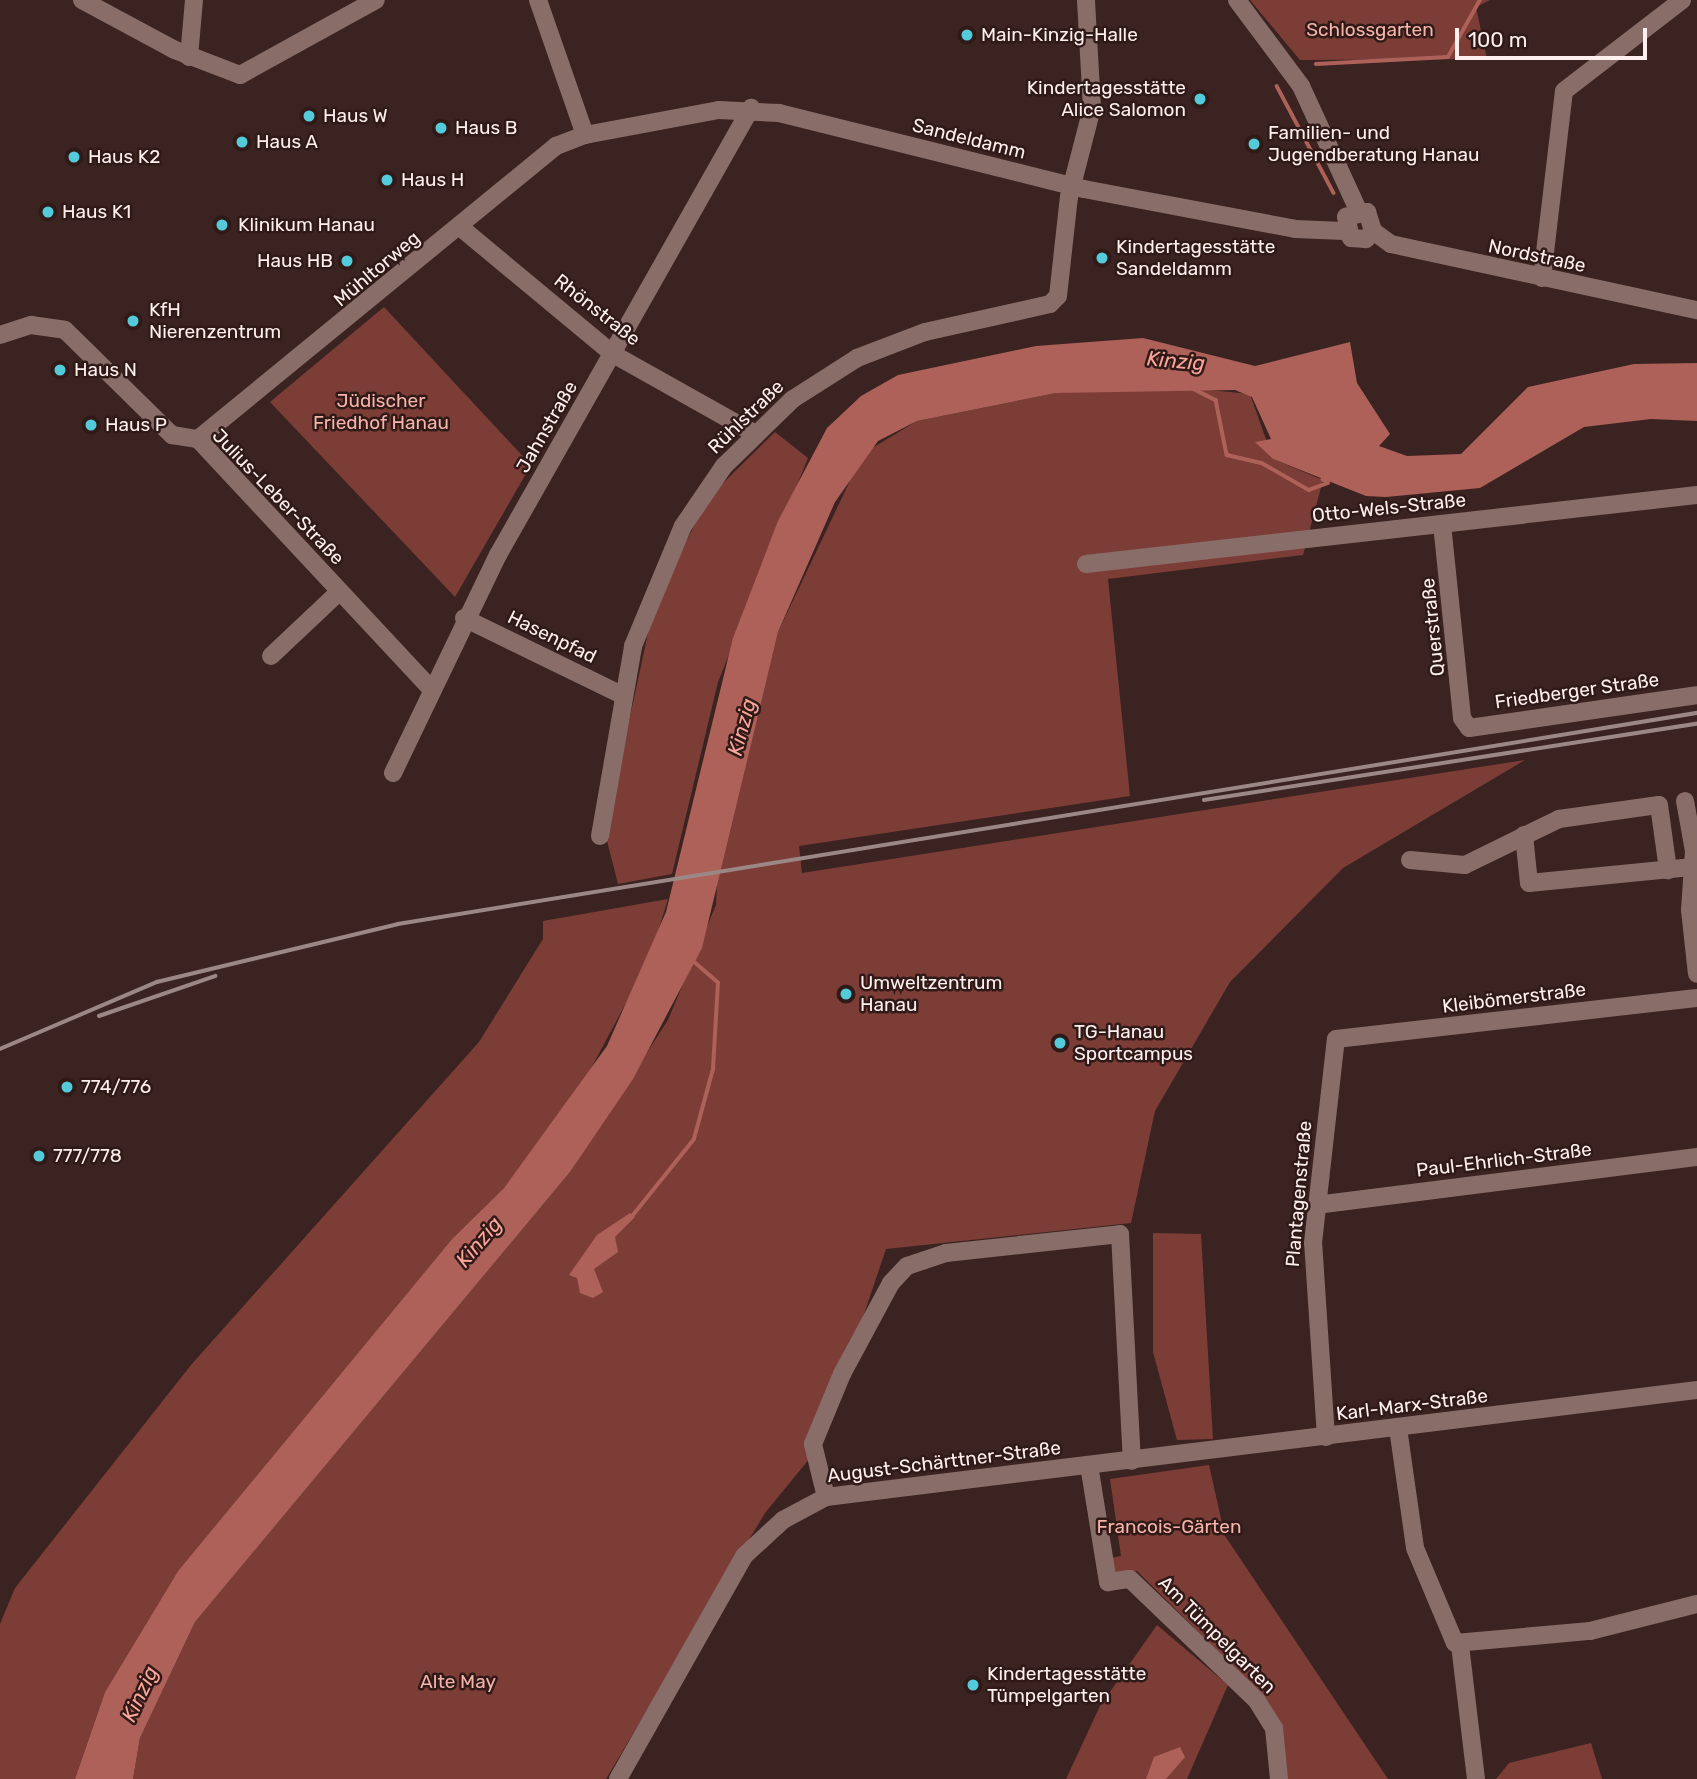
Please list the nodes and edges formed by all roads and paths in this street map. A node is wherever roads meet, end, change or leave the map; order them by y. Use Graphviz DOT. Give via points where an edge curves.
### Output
graph roads {
  1 [pos="82,0"];
  2 [pos="194,0"];
  3 [pos="376,0"];
  4 [pos="538,0"];
  5 [pos="1086,0"];
  6 [pos="1237,0"];
  7 [pos="1682,0"];
  8 [pos="356,5"];
  9 [pos="189,57"];
  10 [pos="751,108"];
  11 [pos="585,135"];
  12 [pos="1071,186"];
  13 [pos="1358,210"];
  14 [pos="460,227"];
  15 [pos="1345,230"];
  16 [pos="1373,231"];
  17 [pos="1542,278"];
  18 [pos="1697,310"];
  19 [pos="5,333"];
  20 [pos="613,354"];
  21 [pos="754,433"];
  22 [pos="198,439"];
  23 [pos="1697,495"];
  24 [pos="1442,524"];
  25 [pos="1086,564"];
  26 [pos="339,592"];
  27 [pos="464,618"];
  28 [pos="271,656"];
  29 [pos="431,689"];
  30 [pos="620,694"];
  31 [pos="1697,695"];
  32 [pos="1465,724"];
  33 [pos="393,773"];
  34 [pos="1685,801"];
  35 [pos="1524,835"];
  36 [pos="600,836"];
  37 [pos="1410,860"];
  38 [pos="1693,867"];
  39 [pos="1668,870"];
  40 [pos="1697,974"];
  41 [pos="1697,998"];
  42 [pos="1336,1040"];
  43 [pos="1697,1157"];
  44 [pos="1315,1205"];
  45 [pos="1697,1390"];
  46 [pos="1398,1428"];
  47 [pos="1326,1437"];
  48 [pos="1132,1461"];
  49 [pos="1090,1465"];
  50 [pos="826,1497"];
  51 [pos="1697,1604"];
  52 [pos="1460,1645"];
  53 [pos="622,1778"];
  54 [pos="1279,1779"];
  55 [pos="1476,1779"];
  1 -- 9 [label="street"];
  2 -- 9 [label="street"];
  3 -- 8 [label="street"];
  4 -- 11 [label="street"];
  5 -- 12 [label="street" via="1091,108"];
  6 -- 13 [label="street, Nordstraße" via="1295,76"];
  7 -- 17 [label="street" via="1564,91"];
  8 -- 9 [label="street" via="248,74"];
  10 -- 11 [label="street, Sandeldamm"];
  10 -- 12 [label="street, Sandeldamm"];
  10 -- 20 [label="street, Jahnstraße"];
  11 -- 14 [label="street, Mühltorweg" via="552,149"];
  12 -- 15 [label="street, Sandeldamm" via="1295,229"];
  12 -- 21 [label="street, Rühlstraße" via="1054,301 925,332 870,352 807,388"];
  13 -- 15 [label="street" via="1346,217"];
  13 -- 16 [label="street, Nordstraße" via="1371,215"];
  14 -- 20 [label="street, Rhönstraße"];
  14 -- 22 [label="street, Mühltorweg"];
  15 -- 16 [label="street, Nordstraße" via="1361,240"];
  16 -- 17 [label="street, Nordstraße" via="1391,244"];
  17 -- 18 [label="street, Nordstraße"];
  19 -- 22 [label="street, Julius-Leber-Straße" via="40,325 65,330 172,435"];
  20 -- 21 [label="street, Rhönstraße"];
  20 -- 27 [label="street, Jahnstraße"];
  21 -- 30 [label="street, Rühlstraße" via="707,487 683,526 650,600"];
  22 -- 26 [label="street, Julius-Leber-Straße"];
  23 -- 24 [label="street, Otto-Wels-Straße"];
  24 -- 25 [label="street, Otto-Wels-Straße"];
  24 -- 32 [label="street, Querstraße"];
  26 -- 28 [label="street"];
  26 -- 29 [label="street, Julius-Leber-Straße"];
  27 -- 29 [label="street, Jahnstraße"];
  27 -- 30 [label="street, Hasenpfad"];
  29 -- 33 [label="street, Jahnstraße"];
  30 -- 36 [label="street, Rühlstraße"];
  31 -- 32 [label="street, Friedberger Straße"];
  34 -- 38 [label="street"];
  35 -- 37 [label="street" via="1465,865"];
  35 -- 39 [label="street" via="1529,883"];
  35 -- 39 [label="street" via="1559,819 1659,805"];
  38 -- 39 [label="street"];
  38 -- 40 [label="street"];
  41 -- 42 [label="street, Kleibömerstraße"];
  42 -- 44 [label="street, Plantagenstraße"];
  43 -- 44 [label="street, Paul-Ehrlich-Straße"];
  44 -- 47 [label="street, Plantagenstraße" via="1313,1281"];
  45 -- 46 [label="street, Karl-Marx-Straße"];
  46 -- 47 [label="street, Karl-Marx-Straße"];
  46 -- 52 [label="street" via="1419,1562 1446,1631"];
  47 -- 48 [label="street, Karl-Marx-Straße"];
  48 -- 49 [label="street, August-Schärttner-Straße"];
  48 -- 50 [label="street" via="1120,1234 946,1253 907,1266 879,1300 816,1435 813,1457"];
  49 -- 50 [label="street, August-Schärttner-Straße"];
  49 -- 54 [label="street, Am Tümpelgarten" via="1108,1582 1130,1579 1257,1701 1274,1728"];
  50 -- 53 [label="street, August-Schärttner-Straße" via="783,1520 744,1556"];
  51 -- 52 [label="street" via="1598,1629"];
  52 -- 55 [label="street"];
}
